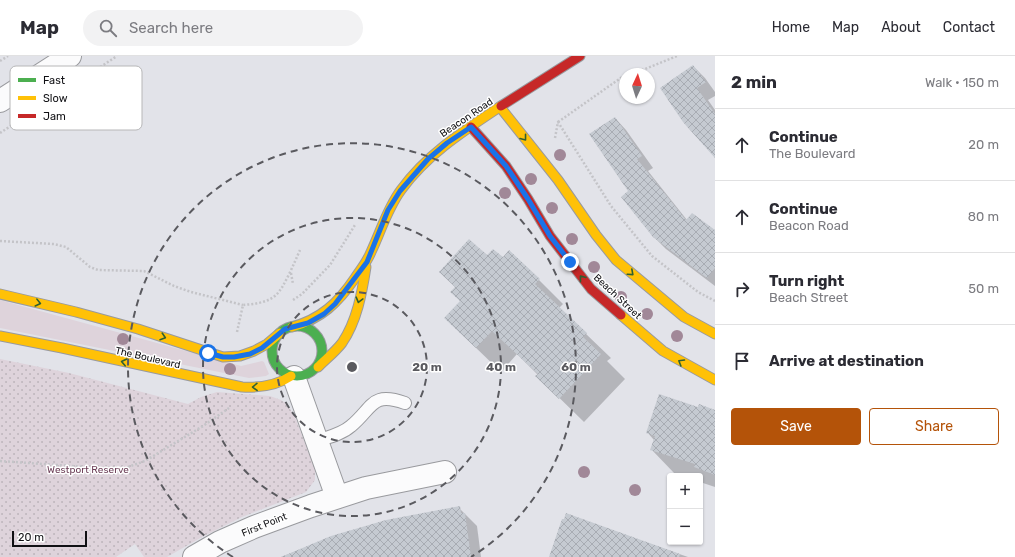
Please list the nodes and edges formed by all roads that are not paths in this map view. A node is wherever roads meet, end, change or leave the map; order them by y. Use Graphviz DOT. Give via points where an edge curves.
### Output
graph roads {
  1 [pos="70,56"];
  2 [pos="580,56"];
  3 [pos="54,66"];
  4 [pos="10,95"];
  5 [pos="0,101"];
  6 [pos="500,107"];
  7 [pos="471,127"];
  8 [pos="367,262"];
  9 [pos="0,294"];
  10 [pos="292,327"];
  11 [pos="280,333"];
  12 [pos="715,334"];
  13 [pos="0,336"];
  14 [pos="318,367"];
  15 [pos="292,376"];
  16 [pos="715,380"];
  17 [pos="405,403"];
  18 [pos="318,441"];
  19 [pos="445,472"];
  20 [pos="337,497"];
  21 [pos="194,557"];
  1 -- 3 [label="street"];
  2 -- 6 [label="street, Beacon Road"];
  4 -- 5 [label="street"];
  6 -- 7 [label="street, Beacon Road"];
  6 -- 12 [label="street, one-way" via="558,180 616,260 684,317"];
  7 -- 8 [label="street, Beacon Road" via="428,159 400,191 388,210"];
  16 -- 7 [label="street, Beach Street, one-way" via="663,351 592,289 550,236 506,166"];
  8 -- 10 [label="street, Beacon Road" via="335,304 324,314 308,323"];
  8 -- 14 [label="street, Beacon Road, one-way" via="358,307 348,332"];
  9 -- 11 [label="street, The Boulevard, one-way" via="124,325 223,357 239,357 257,351"];
  10 -- 11 [label="street"];
  10 -- 14 [label="street" via="305,327 317,335 322,347"];
  11 -- 15 [label="street" via="273,344 273,358 279,369"];
  15 -- 13 [label="street, The Boulevard, one-way" via="269,386 242,387"];
  14 -- 15 [label="street" via="307,375"];
  15 -- 18 [label="street"];
  17 -- 18 [label="lane" via="390,399 379,400 369,406 345,430"];
  18 -- 20 [label="street"];
  19 -- 20 [label="street, First Point" via="366,488"];
  20 -- 21 [label="street, First Point" via="254,526"];
}
